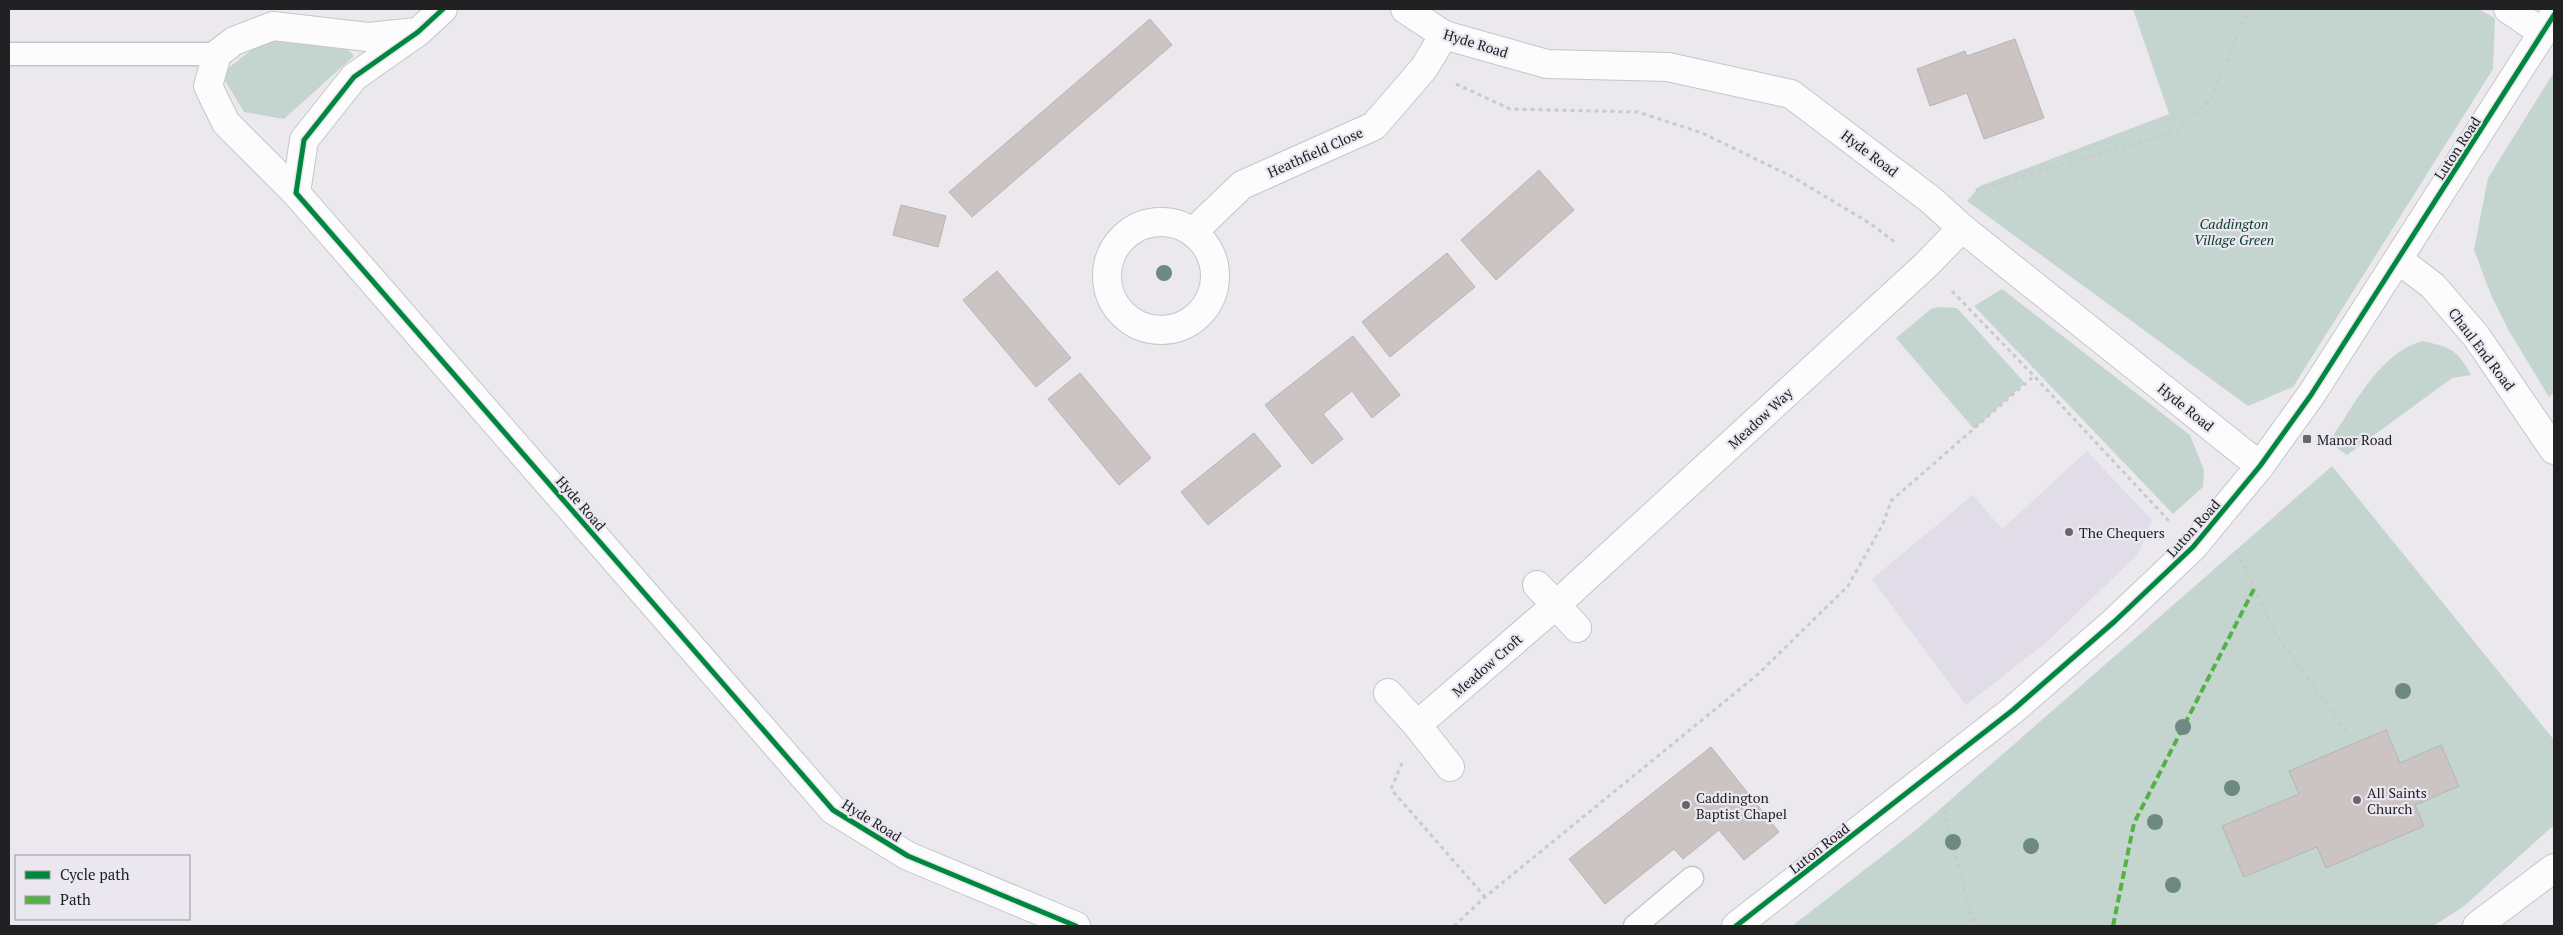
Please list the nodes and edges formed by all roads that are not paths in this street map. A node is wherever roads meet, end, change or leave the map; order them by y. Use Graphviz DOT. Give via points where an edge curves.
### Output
graph roads {
  1 [pos="444,9"];
  2 [pos="1405,9"];
  3 [pos="2508,9"];
  4 [pos="2548,24"];
  5 [pos="418,32"];
  6 [pos="1444,35"];
  7 [pos="9,54"];
  8 [pos="217,54"];
  9 [pos="296,193"];
  10 [pos="1962,228"];
  11 [pos="1193,232"];
  12 [pos="2399,260"];
  13 [pos="2554,450"];
  14 [pos="2260,466"];
  15 [pos="1537,585"];
  16 [pos="1556,605"];
  17 [pos="1578,628"];
  18 [pos="1388,693"];
  19 [pos="1417,725"];
  20 [pos="1450,767"];
  21 [pos="2554,868"];
  22 [pos="1692,878"];
  23 [pos="1076,926"];
  24 [pos="1635,926"];
  25 [pos="1736,926"];
  26 [pos="2477,926"];
  1 -- 5 [label="street"];
  2 -- 6 [label="street, Hyde Road"];
  3 -- 4 [label="street"];
  4 -- 12 [label="street, Luton Road"];
  5 -- 8 [label="street" via="368,37 273,26 234,41"];
  5 -- 9 [label="street" via="354,77 304,140"];
  6 -- 10 [label="street, Hyde Road" via="1547,64 1668,67 1792,94 1931,200"];
  6 -- 11 [label="street, Heathfield Close" via="1424,68 1374,126 1242,185"];
  7 -- 8 [label="lane"];
  8 -- 9 [label="street, Hyde Road" via="208,86 226,123"];
  9 -- 23 [label="street, Hyde Road" via="833,810 908,856"];
  10 -- 14 [label="street, Hyde Road"];
  10 -- 16 [label="street, Meadow Way" via="1926,265"];
  12 -- 13 [label="street, Chaul End Road" via="2433,286 2476,336"];
  12 -- 14 [label="street, Luton Road" via="2311,395"];
  14 -- 25 [label="street, Luton Road" via="2193,547 2116,621 1926,781"];
  15 -- 16 [label="street"];
  16 -- 17 [label="street"];
  16 -- 19 [label="street, Meadow Croft"];
  18 -- 19 [label="street"];
  19 -- 20 [label="street"];
  21 -- 26 [label="street"];
  22 -- 24 [label="lane"];
}
